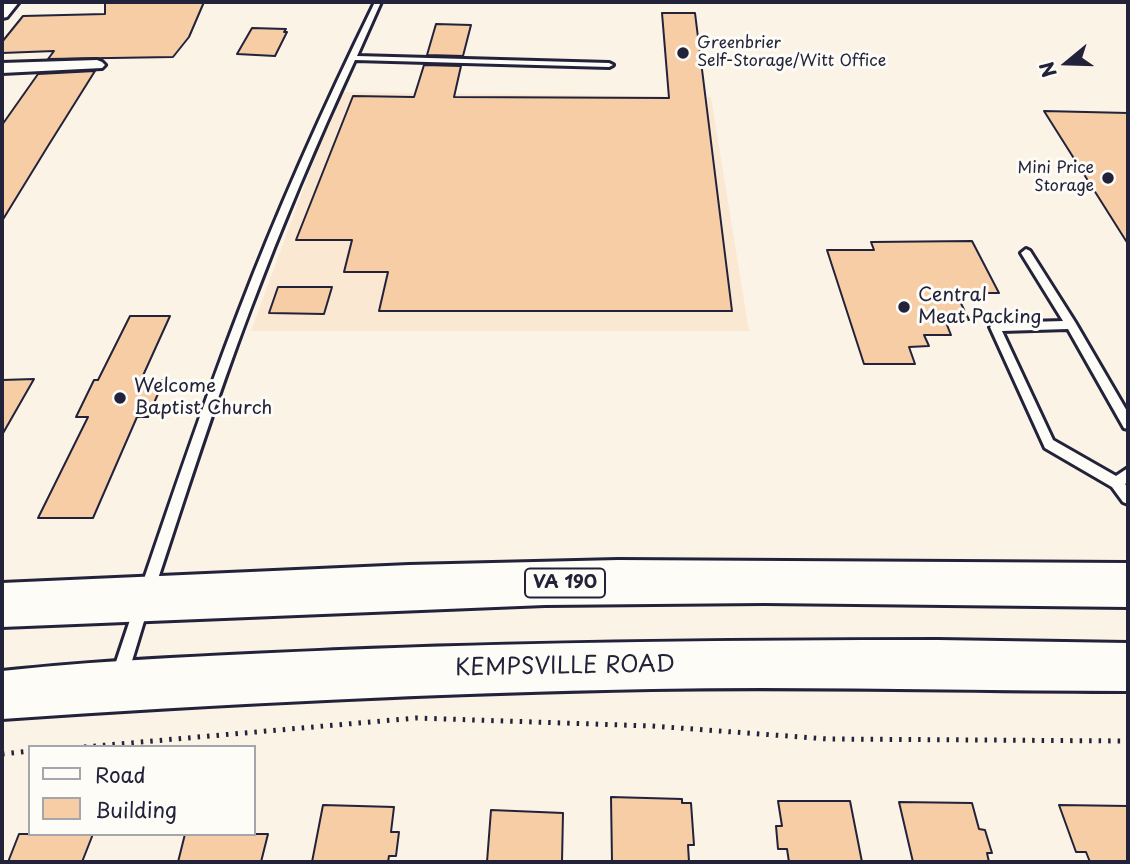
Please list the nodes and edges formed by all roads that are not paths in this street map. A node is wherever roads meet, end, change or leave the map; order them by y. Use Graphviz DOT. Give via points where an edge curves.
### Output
graph roads {
  1 [pos="12,2"];
  2 [pos="377,2"];
  3 [pos="2,14"];
  4 [pos="351,58"];
  5 [pos="97,65"];
  6 [pos="609,65"];
  7 [pos="3,70"];
  8 [pos="1027,253"];
  9 [pos="1071,325"];
  10 [pos="1127,421"];
  11 [pos="1128,474"];
  12 [pos="1117,484"];
  13 [pos="1128,498"];
  14 [pos="1128,585"];
  15 [pos="144,599"];
  16 [pos="2,606"];
  17 [pos="1128,667"];
  18 [pos="117,686"];
  19 [pos="2,695"];
  1 -- 3 [label="street"];
  2 -- 4 [label="lane"];
  4 -- 6 [label="lane"];
  4 -- 15 [label="lane" via="260,269"];
  5 -- 7 [label="street"];
  8 -- 9 [label="lane"];
  9 -- 10 [label="lane"];
  9 -- 12 [label="lane" via="995,327 1049,444"];
  11 -- 12 [label="lane"];
  12 -- 13 [label="lane"];
  14 -- 15 [label="main road, VA 190" via="661,581"];
  15 -- 16 [label="main road, VA 190"];
  15 -- 18 [label="lane"];
  17 -- 18 [label="main road, KEMPSVILLE ROAD" via="697,664 436,670"];
  18 -- 19 [label="main road, KEMPSVILLE ROAD"];
}
